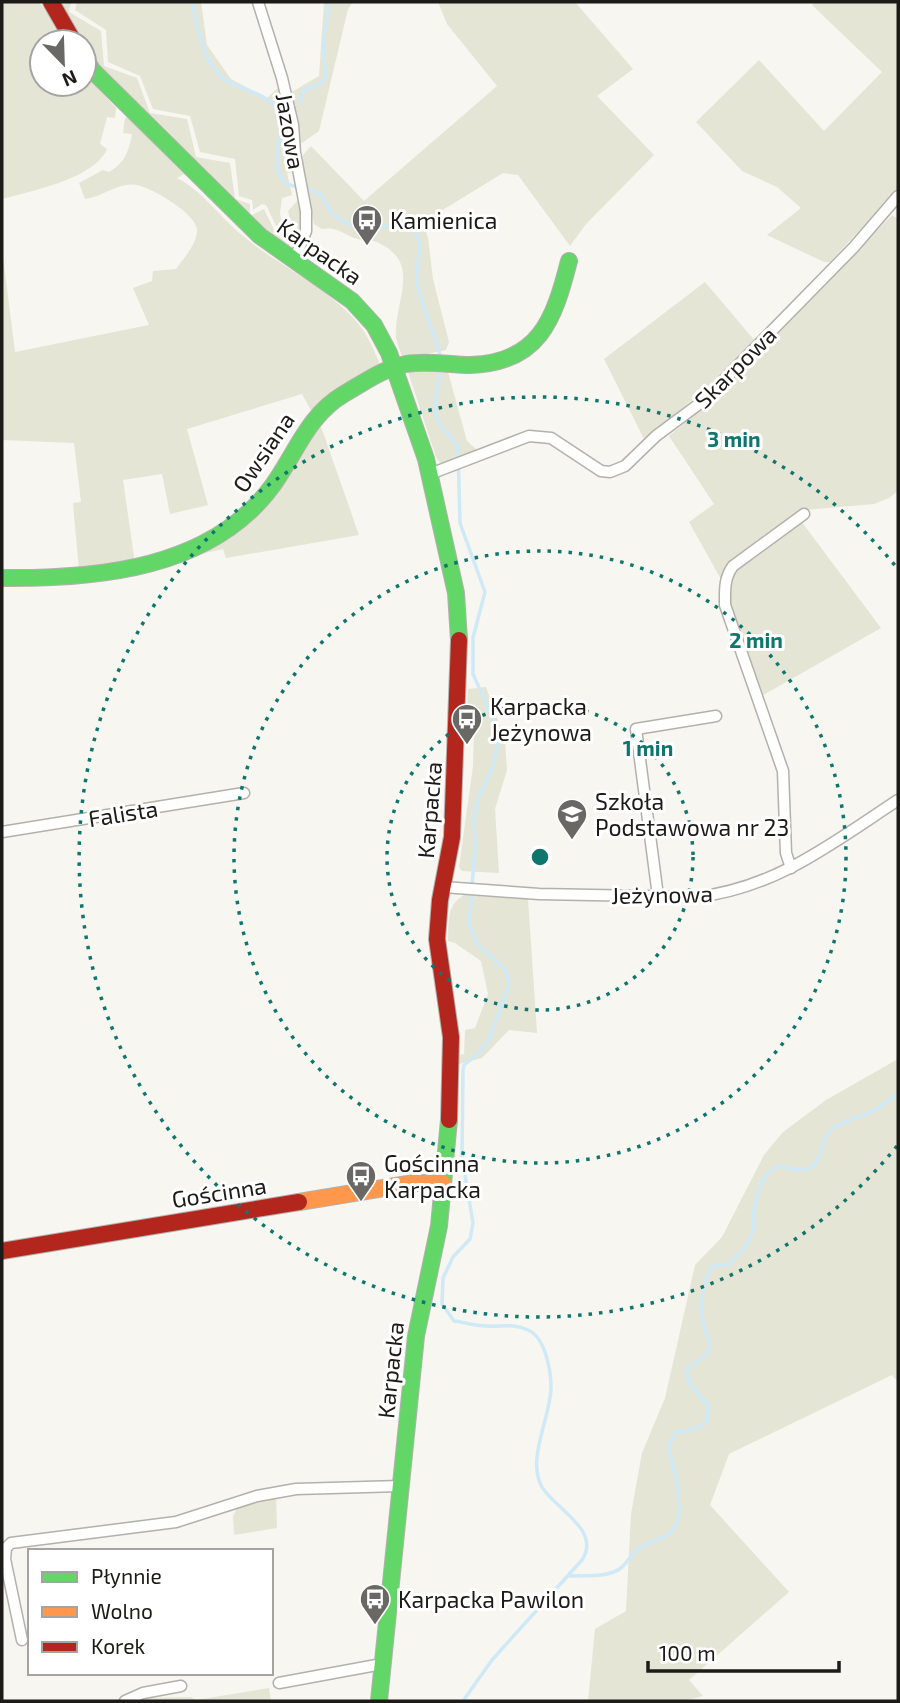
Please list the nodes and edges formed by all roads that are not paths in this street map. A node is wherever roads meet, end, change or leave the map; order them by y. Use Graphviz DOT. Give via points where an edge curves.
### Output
graph roads {
  1 [pos="51,2"];
  2 [pos="258,2"];
  3 [pos="66,28"];
  4 [pos="98,76"];
  5 [pos="898,196"];
  6 [pos="294,261"];
  7 [pos="569,261"];
  8 [pos="395,368"];
  9 [pos="430,474"];
  10 [pos="804,514"];
  11 [pos="2,578"];
  12 [pos="716,716"];
  13 [pos="244,793"];
  14 [pos="898,800"];
  15 [pos="2,832"];
  16 [pos="791,868"];
  17 [pos="443,887"];
  18 [pos="658,896"];
  19 [pos="443,1183"];
  20 [pos="2,1251"];
  21 [pos="400,1486"];
  22 [pos="22,1640"];
  23 [pos="382,1664"];
  24 [pos="279,1683"];
  25 [pos="181,1686"];
  26 [pos="125,1701"];
  27 [pos="379,1701"];
  1 -- 3 [label="street"];
  2 -- 6 [label="street, Jazowa" via="290,114 304,199 306,231"];
  4 -- 6 [label="street, Karpacka" via="244,222"];
  5 -- 9 [label="street, Skarpowa" via="703,401 625,466 601,471 542,435 516,439"];
  6 -- 8 [label="street, Karpacka" via="365,313"];
  7 -- 8 [label="street" via="559,301 533,346 515,357 484,364 412,362"];
  8 -- 9 [label="street, Karpacka"];
  8 -- 11 [label="street, Owsiana" via="324,409 312,420 261,500 236,523 199,545 127,569"];
  9 -- 17 [label="street, Karpacka" via="453,573 460,632 453,824"];
  10 -- 16 [label="street" via="733,566 725,582 725,605 783,771 786,853"];
  12 -- 18 [label="street" via="636,729"];
  13 -- 15 [label="street, Falista"];
  14 -- 16 [label="street, Jeżynowa"];
  16 -- 18 [label="street, Jeżynowa" via="766,881 720,894"];
  17 -- 18 [label="street, Jeżynowa"];
  17 -- 19 [label="street, Karpacka" via="437,946 451,1037"];
  19 -- 20 [label="street, Gościnna" via="414,1183"];
  19 -- 21 [label="street, Karpacka" via="435,1249 419,1312"];
  21 -- 22 [label="street" via="296,1489 257,1496 176,1522 11,1544 5,1559"];
  21 -- 23 [label="street, Karpacka"];
  23 -- 24 [label="street"];
  23 -- 27 [label="street, Karpacka"];
  25 -- 26 [label="street"];
}
